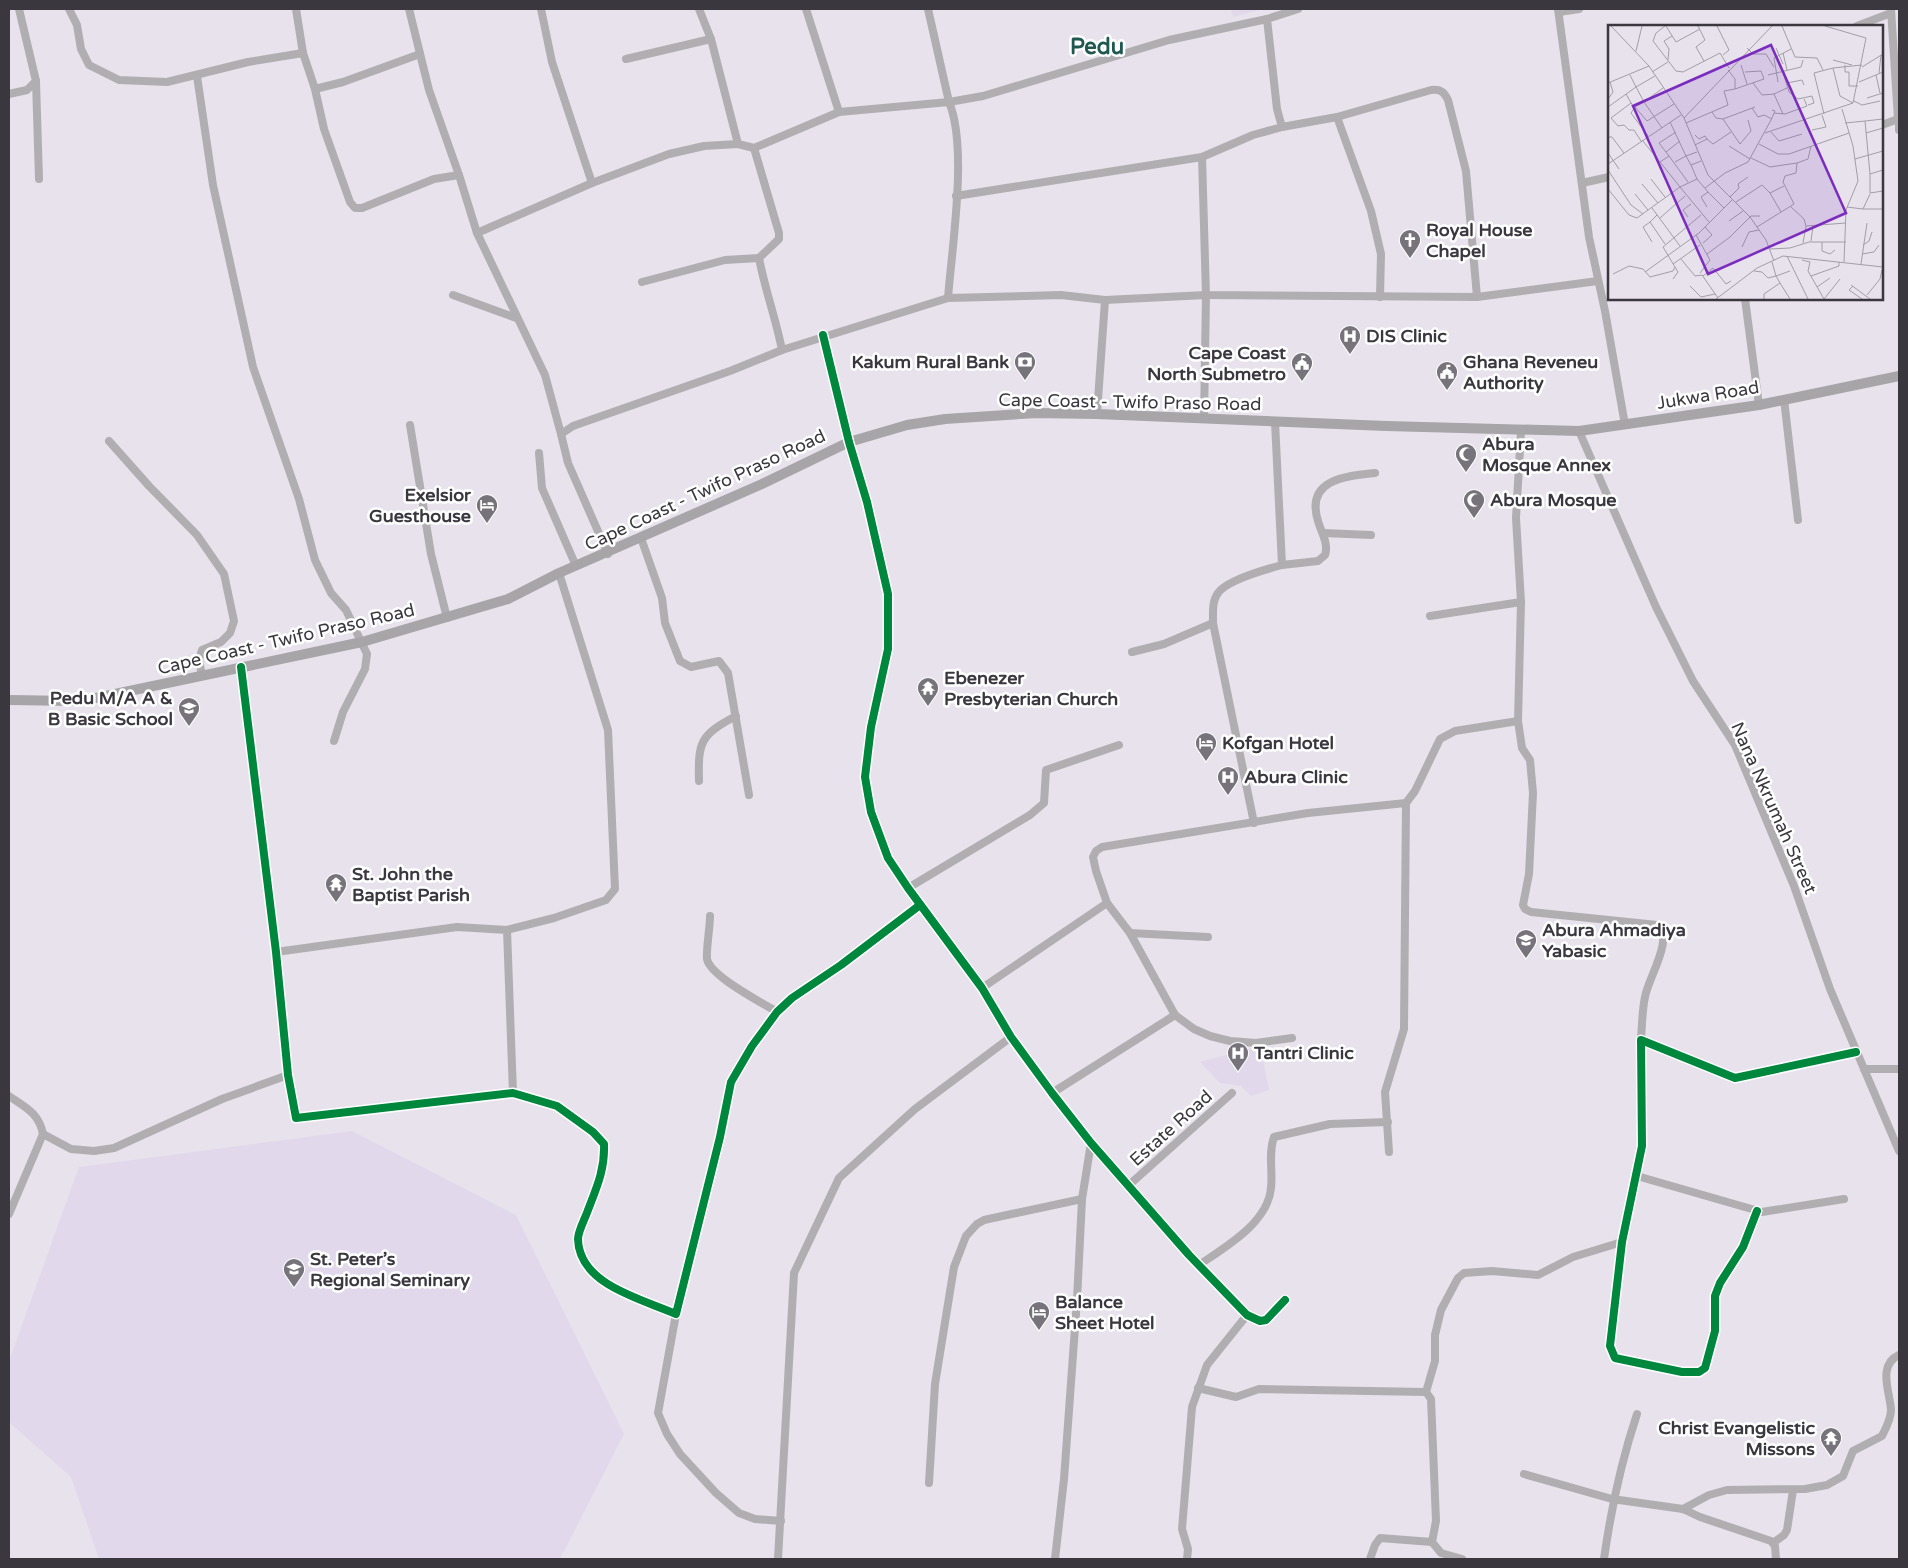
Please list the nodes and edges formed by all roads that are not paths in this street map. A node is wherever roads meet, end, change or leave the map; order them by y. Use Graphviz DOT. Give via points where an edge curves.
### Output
graph roads {
  1 [pos="19,9"];
  2 [pos="69,9"];
  3 [pos="296,9"];
  4 [pos="409,9"];
  5 [pos="541,9"];
  6 [pos="699,9"];
  7 [pos="806,9"];
  8 [pos="928,9"];
  9 [pos="1298,9"];
  10 [pos="1579,9"];
  11 [pos="1559,11"];
  12 [pos="1891,11"];
  13 [pos="1267,19"];
  14 [pos="1859,25"];
  15 [pos="711,39"];
  16 [pos="303,53"];
  17 [pos="420,54"];
  18 [pos="626,59"];
  19 [pos="197,76"];
  20 [pos="36,81"];
  21 [pos="315,89"];
  22 [pos="9,94"];
  23 [pos="948,102"];
  24 [pos="839,112"];
  25 [pos="1336,117"];
  26 [pos="1899,119"];
  27 [pos="1883,125"];
  28 [pos="1282,127"];
  29 [pos="1899,130"];
  30 [pos="738,144"];
  31 [pos="754,148"];
  32 [pos="1202,158"];
  33 [pos="460,175"];
  34 [pos="1608,177"];
  35 [pos="39,179"];
  36 [pos="592,183"];
  37 [pos="1582,183"];
  38 [pos="956,196"];
  39 [pos="477,233"];
  40 [pos="759,258"];
  41 [pos="1598,281"];
  42 [pos="642,282"];
  43 [pos="453,295"];
  44 [pos="1206,295"];
  45 [pos="1380,297"];
  46 [pos="1477,297"];
  47 [pos="948,298"];
  48 [pos="1105,300"];
  49 [pos="1745,300"];
  50 [pos="516,318"];
  51 [pos="823,335"];
  52 [pos="782,350"];
  53 [pos="1899,376"];
  54 [pos="1784,399"];
  55 [pos="1758,405"];
  56 [pos="1098,414"];
  57 [pos="1204,419"];
  58 [pos="1274,422"];
  59 [pos="1625,424"];
  60 [pos="410,425"];
  61 [pos="1521,430"];
  62 [pos="1579,430"];
  63 [pos="561,434"];
  64 [pos="109,441"];
  65 [pos="848,442"];
  66 [pos="539,453"];
  67 [pos="1375,473"];
  68 [pos="1798,520"];
  69 [pos="1323,533"];
  70 [pos="1371,535"];
  71 [pos="641,538"];
  72 [pos="608,554"];
  73 [pos="1282,565"];
  74 [pos="576,566"];
  75 [pos="559,573"];
  76 [pos="1521,602"];
  77 [pos="1430,616"];
  78 [pos="446,618"];
  79 [pos="1213,623"];
  80 [pos="362,642"];
  81 [pos="1132,652"];
  82 [pos="241,667"];
  83 [pos="202,676"];
  84 [pos="9,700"];
  85 [pos="736,716"];
  86 [pos="1518,721"];
  87 [pos="334,741"];
  88 [pos="1119,745"];
  89 [pos="699,781"];
  90 [pos="749,795"];
  91 [pos="1406,803"];
  92 [pos="1254,823"];
  93 [pos="908,888"];
  94 [pos="1107,903"];
  95 [pos="920,905"];
  96 [pos="710,916"];
  97 [pos="507,930"];
  98 [pos="1130,933"];
  99 [pos="1208,937"];
  100 [pos="276,952"];
  101 [pos="982,988"];
  102 [pos="776,1012"];
  103 [pos="1175,1014"];
  104 [pos="1011,1037"];
  105 [pos="1292,1038"];
  106 [pos="1641,1040"];
  107 [pos="1856,1052"];
  108 [pos="1864,1069"];
  109 [pos="1899,1069"];
  110 [pos="288,1075"];
  111 [pos="512,1092"];
  112 [pos="1052,1092"];
  113 [pos="1232,1093"];
  114 [pos="9,1096"];
  115 [pos="1388,1122"];
  116 [pos="43,1134"];
  117 [pos="1091,1143"];
  118 [pos="1899,1150"];
  119 [pos="1389,1152"];
  120 [pos="1637,1176"];
  121 [pos="1129,1185"];
  122 [pos="1082,1199"];
  123 [pos="1844,1199"];
  124 [pos="11,1203"];
  125 [pos="1757,1211"];
  126 [pos="9,1214"];
  127 [pos="1622,1242"];
  128 [pos="1199,1265"];
  129 [pos="1285,1300"];
  130 [pos="676,1314"];
  131 [pos="1247,1315"];
  132 [pos="1899,1355"];
  133 [pos="1198,1388"];
  134 [pos="1426,1392"];
  135 [pos="1637,1414"];
  136 [pos="1524,1474"];
  137 [pos="929,1483"];
  138 [pos="1793,1490"];
  139 [pos="1612,1499"];
  140 [pos="1683,1509"];
  141 [pos="782,1521"];
  142 [pos="1432,1542"];
  143 [pos="1773,1543"];
  144 [pos="778,1559"];
  145 [pos="1055,1559"];
  146 [pos="1187,1559"];
  147 [pos="1370,1559"];
  148 [pos="1462,1559"];
  149 [pos="1604,1559"];
  150 [pos="1776,1559"];
  1 -- 20 [label="street"];
  2 -- 19 [label="street" via="89,66 108,77 150,83"];
  3 -- 16 [label="street"];
  4 -- 17 [label="street"];
  5 -- 36 [label="street" via="552,62"];
  6 -- 15 [label="street"];
  7 -- 24 [label="street"];
  8 -- 23 [label="street"];
  9 -- 13 [label="street"];
  10 -- 11 [label="street"];
  11 -- 37 [label="street"];
  12 -- 14 [label="street"];
  12 -- 26 [label="street"];
  13 -- 23 [label="street" via="1169,40 984,96"];
  13 -- 28 [label="street"];
  15 -- 18 [label="street"];
  15 -- 30 [label="street"];
  16 -- 19 [label="street" via="248,62"];
  16 -- 21 [label="street"];
  17 -- 21 [label="street"];
  17 -- 33 [label="street" via="429,90"];
  19 -- 80 [label="street" via="213,185 254,366 299,499 315,560 331,593 346,610"];
  20 -- 22 [label="street" via="27,90"];
  20 -- 35 [label="street"];
  21 -- 33 [label="street" via="324,128 355,208 434,179"];
  23 -- 24 [label="street"];
  23 -- 38 [label="street" via="957,134"];
  24 -- 31 [label="street"];
  25 -- 28 [label="street"];
  25 -- 45 [label="street" via="1371,211 1381,254"];
  25 -- 46 [label="street" via="1431,90 1444,92 1466,172"];
  26 -- 27 [label="street"];
  26 -- 29 [label="street"];
  28 -- 32 [label="street" via="1253,135"];
  30 -- 31 [label="street"];
  30 -- 36 [label="street" via="704,146 668,154"];
  31 -- 40 [label="street" via="779,232 779,239"];
  32 -- 38 [label="street"];
  32 -- 44 [label="street"];
  33 -- 39 [label="street"];
  34 -- 37 [label="street"];
  36 -- 39 [label="street"];
  37 -- 41 [label="street" via="1588,237"];
  38 -- 47 [label="street"];
  39 -- 50 [label="street"];
  40 -- 42 [label="street" via="725,260"];
  40 -- 52 [label="street"];
  41 -- 46 [label="street"];
  41 -- 59 [label="street"];
  43 -- 50 [label="street"];
  44 -- 45 [label="street"];
  44 -- 48 [label="street"];
  44 -- 57 [label="street"];
  45 -- 46 [label="street"];
  47 -- 48 [label="street" via="1061,295"];
  47 -- 51 [label="street"];
  48 -- 56 [label="street"];
  49 -- 55 [label="street"];
  50 -- 63 [label="street" via="545,376"];
  51 -- 52 [label="street"];
  51 -- 65 [label="street"];
  52 -- 63 [label="street" via="573,426"];
  53 -- 54 [label="main road, Jukwa Road"];
  54 -- 55 [label="main road, Jukwa Road"];
  54 -- 68 [label="street"];
  55 -- 59 [label="main road, Jukwa Road"];
  56 -- 57 [label="main road, Cape Coast - Twifo Praso Road"];
  56 -- 65 [label="main road, Cape Coast - Twifo Praso Road" via="1036,413 944,419 908,425"];
  57 -- 58 [label="main road, Cape Coast - Twifo Praso Road"];
  58 -- 61 [label="main road, Cape Coast - Twifo Praso Road"];
  58 -- 73 [label="street"];
  59 -- 62 [label="main road, Jukwa Road"];
  60 -- 78 [label="street" via="431,554"];
  61 -- 62 [label="main road, Jukwa Road"];
  61 -- 76 [label="street" via="1516,518"];
  62 -- 107 [label="street, Nana Nkrumah Street" via="1656,607 1693,681 1735,745 1794,886"];
  63 -- 72 [label="street" via="568,463"];
  64 -- 83 [label="street" via="197,535 224,574 234,621 230,634 202,650 199,660"];
  65 -- 71 [label="main road, Cape Coast - Twifo Praso Road"];
  65 -- 93 [label="street" via="867,502 888,594 888,649 871,727 865,777 871,812 881,840 888,858"];
  66 -- 74 [label="street" via="542,488"];
  67 -- 69 [label="street" via="1339,477 1322,488 1315,504"];
  69 -- 70 [label="street"];
  69 -- 73 [label="street" via="1325,555 1318,560"];
  71 -- 72 [label="main road, Cape Coast - Twifo Praso Road"];
  71 -- 85 [label="street" via="662,598 674,652 685,666 714,660 723,664 728,673"];
  72 -- 74 [label="main road, Cape Coast - Twifo Praso Road"];
  73 -- 79 [label="street" via="1227,585 1218,592 1214,601"];
  74 -- 75 [label="main road, Cape Coast - Twifo Praso Road"];
  75 -- 78 [label="main road, Cape Coast - Twifo Praso Road" via="508,599"];
  75 -- 97 [label="street" via="608,730 615,889 606,900"];
  76 -- 77 [label="street"];
  76 -- 86 [label="street"];
  78 -- 80 [label="main road, Cape Coast - Twifo Praso Road"];
  79 -- 81 [label="street" via="1164,644"];
  79 -- 92 [label="street"];
  80 -- 82 [label="main road, Cape Coast - Twifo Praso Road"];
  80 -- 87 [label="street" via="367,654 365,669 343,712"];
  82 -- 83 [label="main road, Cape Coast - Twifo Praso Road"];
  82 -- 100 [label="street"];
  83 -- 84 [label="main road, Cape Coast - Twifo Praso Road" via="74,701"];
  85 -- 89 [label="street" via="708,734 698,751"];
  85 -- 90 [label="street"];
  86 -- 91 [label="street" via="1455,731 1440,739 1415,792"];
  86 -- 106 [label="street" via="1522,748 1530,760 1533,793 1529,874 1523,905 1531,912 1656,925 1662,929 1664,935 1658,962 1645,996"];
  88 -- 93 [label="street" via="1046,770 1044,803 1030,815"];
  91 -- 92 [label="street" via="1317,812"];
  91 -- 115 [label="street" via="1404,1029 1385,1092"];
  92 -- 94 [label="street" via="1102,847 1094,857"];
  93 -- 95 [label="street"];
  94 -- 98 [label="street"];
  94 -- 101 [label="street"];
  95 -- 101 [label="street"];
  95 -- 102 [label="street"];
  96 -- 102 [label="street" via="707,958 712,970"];
  97 -- 100 [label="street" via="457,927"];
  97 -- 111 [label="street"];
  98 -- 99 [label="street"];
  98 -- 103 [label="street"];
  100 -- 110 [label="street"];
  101 -- 104 [label="street"];
  102 -- 130 [label="street" via="730,1082 720,1137"];
  103 -- 105 [label="street" via="1194,1029 1230,1041 1256,1043"];
  103 -- 112 [label="street"];
  104 -- 112 [label="street"];
  104 -- 141 [label="street" via="915,1109 840,1178 794,1273"];
  106 -- 107 [label="street" via="1735,1078"];
  106 -- 120 [label="street" via="1642,1146"];
  107 -- 108 [label="street, Nana Nkrumah Street"];
  108 -- 109 [label="street"];
  108 -- 118 [label="street, Nana Nkrumah Street"];
  110 -- 111 [label="street" via="296,1118"];
  110 -- 116 [label="street" via="222,1099 114,1148 94,1151 71,1149"];
  111 -- 130 [label="street" via="557,1106 604,1144 604,1165 578,1239 585,1265 616,1288"];
  112 -- 117 [label="street"];
  113 -- 121 [label="street, Estate Road"];
  114 -- 116 [label="street" via="33,1112"];
  115 -- 119 [label="street"];
  115 -- 128 [label="street" via="1330,1124 1274,1138 1268,1202 1253,1223"];
  116 -- 124 [label="street"];
  117 -- 121 [label="street"];
  117 -- 122 [label="street"];
  120 -- 125 [label="street"];
  120 -- 127 [label="street"];
  121 -- 128 [label="street"];
  122 -- 137 [label="street" via="984,1220 966,1236 954,1267 935,1384"];
  122 -- 145 [label="street" via="1064,1479"];
  123 -- 125 [label="street"];
  124 -- 126 [label="street"];
  125 -- 127 [label="street" via="1743,1247 1720,1282 1715,1296 1715,1331 1707,1362 1699,1372 1648,1366 1612,1356 1610,1346"];
  127 -- 134 [label="street" via="1573,1258 1538,1275 1492,1271 1464,1273 1441,1310 1435,1334 1435,1361"];
  128 -- 131 [label="street"];
  129 -- 131 [label="street" via="1264,1322"];
  130 -- 141 [label="street" via="658,1413 667,1434 716,1493 739,1513 755,1519"];
  131 -- 133 [label="street" via="1207,1365"];
  132 -- 138 [label="street" via="1889,1366 1886,1380 1891,1410 1882,1436 1853,1451 1839,1480"];
  133 -- 134 [label="street" via="1236,1397 1259,1388"];
  133 -- 146 [label="street" via="1188,1435 1182,1529 1188,1549"];
  134 -- 142 [label="street" via="1431,1399 1436,1521"];
  135 -- 139 [label="street"];
  136 -- 139 [label="street"];
  138 -- 140 [label="street" via="1727,1490 1708,1495"];
  138 -- 143 [label="street" via="1787,1530"];
  139 -- 140 [label="street"];
  139 -- 149 [label="street"];
  140 -- 143 [label="street"];
  141 -- 144 [label="street"];
  142 -- 147 [label="street" via="1380,1538"];
  142 -- 148 [label="street" via="1441,1553"];
  143 -- 150 [label="street"];
}
